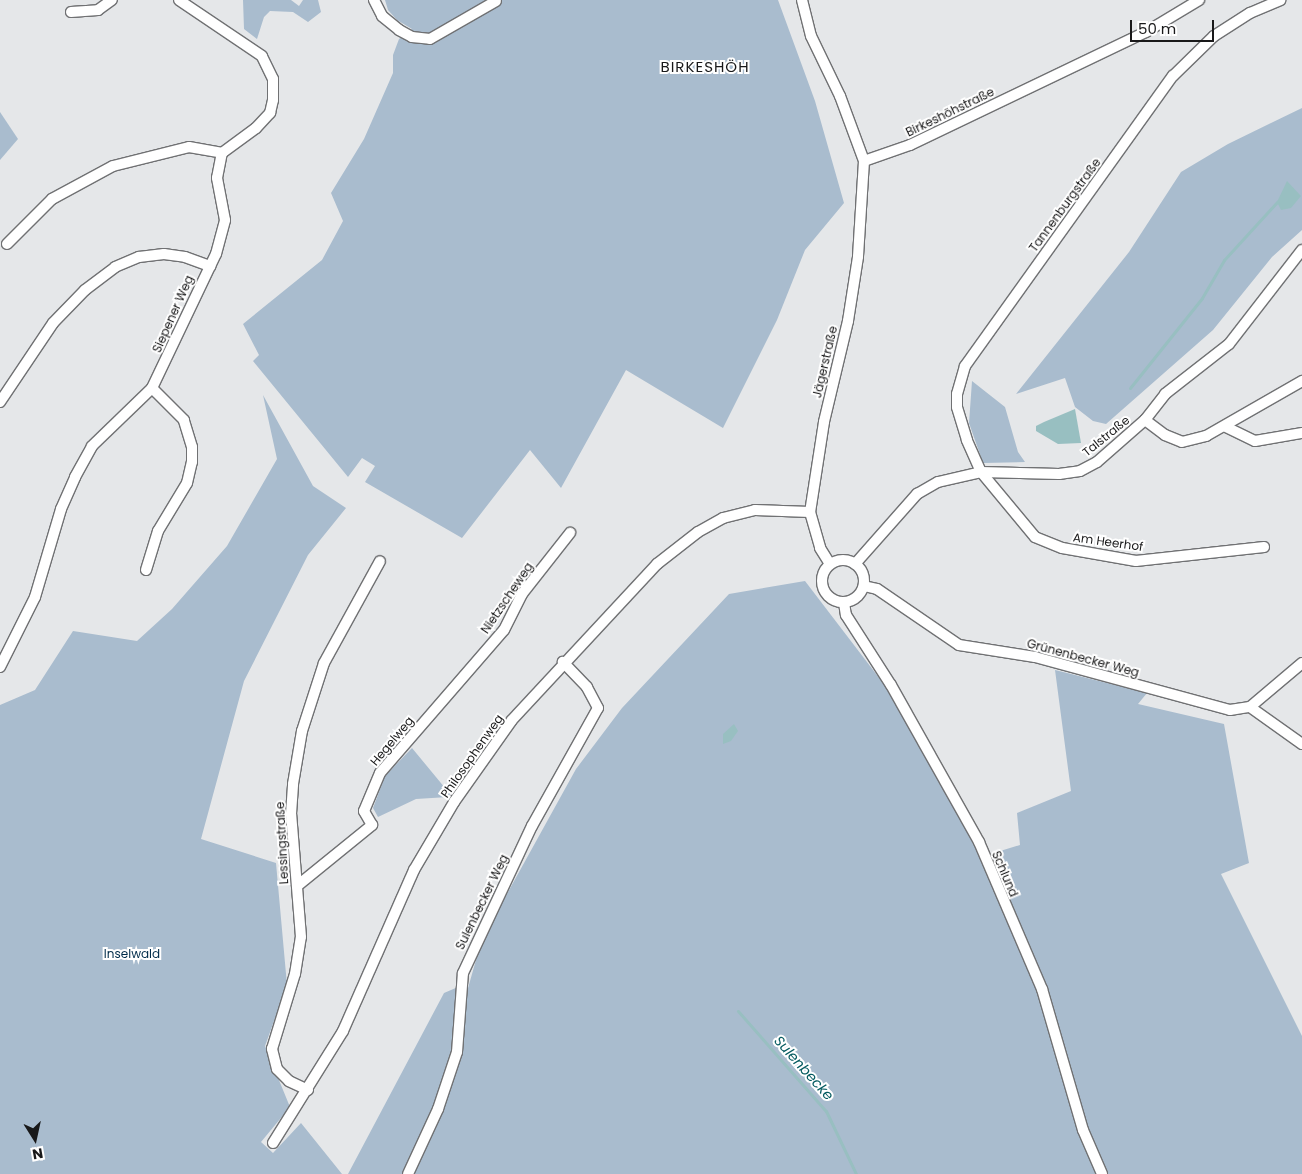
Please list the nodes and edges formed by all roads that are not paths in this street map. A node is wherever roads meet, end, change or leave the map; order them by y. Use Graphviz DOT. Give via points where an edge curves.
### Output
graph roads {
  1 [pos="112,0"];
  2 [pos="179,0"];
  3 [pos="374,0"];
  4 [pos="802,0"];
  5 [pos="1199,0"];
  6 [pos="1280,0"];
  7 [pos="496,2"];
  8 [pos="71,12"];
  9 [pos="222,154"];
  10 [pos="864,161"];
  11 [pos="7,244"];
  12 [pos="1302,250"];
  13 [pos="210,266"];
  14 [pos="1302,381"];
  15 [pos="152,388"];
  16 [pos="0,402"];
  17 [pos="1145,420"];
  18 [pos="1226,427"];
  19 [pos="1302,433"];
  20 [pos="981,472"];
  21 [pos="810,512"];
  22 [pos="570,532"];
  23 [pos="1264,547"];
  24 [pos="380,561"];
  25 [pos="830,564"];
  26 [pos="855,564"];
  27 [pos="146,570"];
  28 [pos="864,586"];
  29 [pos="844,603"];
  30 [pos="563,662"];
  31 [pos="1302,663"];
  32 [pos="0,667"];
  33 [pos="442,699"];
  34 [pos="1250,707"];
  35 [pos="1302,744"];
  36 [pos="297,886"];
  37 [pos="308,1090"];
  38 [pos="273,1143"];
  39 [pos="408,1174"];
  40 [pos="1102,1174"];
  1 -- 8 [label="street" via="98,10"];
  2 -- 9 [label="street" via="262,56 273,79 270,113"];
  3 -- 7 [label="street" via="382,16 399,30 412,37 430,39"];
  4 -- 10 [label="street" via="811,36 840,96"];
  5 -- 10 [label="street, Birkeshöhstraße" via="1146,32 910,145"];
  6 -- 20 [label="street, Tannenburgstraße" via="1250,13 1214,36 1173,76 965,366 959,380 957,407 966,440"];
  9 -- 11 [label="street" via="189,147 113,166 52,199"];
  9 -- 13 [label="street, Siepener Weg" via="217,178 225,220 223,237"];
  10 -- 21 [label="street, Jägerstraße" via="863,208 852,294 824,422"];
  12 -- 17 [label="street, Talstraße" via="1229,344 1166,394"];
  13 -- 15 [label="street, Siepener Weg"];
  13 -- 16 [label="street" via="164,254 140,257 115,267 85,290 53,324"];
  14 -- 18 [label="street" via="1260,403"];
  15 -- 27 [label="street" via="184,420 192,447 192,462 187,483 158,531"];
  15 -- 32 [label="street, Siepener Weg" via="92,446 61,510 35,597"];
  17 -- 18 [label="street" via="1165,435 1182,442"];
  17 -- 20 [label="street, Talstraße" via="1097,462 1080,471 1059,474"];
  18 -- 19 [label="street" via="1256,441"];
  20 -- 23 [label="street, Am Heerhof" via="1035,538 1062,548 1136,561"];
  20 -- 26 [label="street, Talstraße" via="938,482 917,494"];
  21 -- 25 [label="street, Jägerstraße" via="820,548"];
  21 -- 30 [label="street, Philosophenweg" via="755,510 724,518 698,532 658,564"];
  22 -- 33 [label="street, Nietzscheweg" via="522,594 504,630"];
  24 -- 36 [label="street, Lessingstraße" via="324,663 302,731 292,784 291,814"];
  25 -- 26 [label="street" via="838,560"];
  25 -- 29 [label="street" via="824,570 822,587 834,601"];
  26 -- 28 [label="street" via="864,577"];
  28 -- 29 [label="street" via="860,594"];
  28 -- 34 [label="street, Grünenbecker Weg" via="877,589 959,645 1035,657 1230,710"];
  29 -- 40 [label="street, Schlund" via="846,615 891,685 978,842 1042,989 1080,1120"];
  30 -- 37 [label="street, Philosophenweg" via="512,720 454,802 414,870 343,1031"];
  30 -- 39 [label="street, Sulenbecker Weg" via="587,687 598,708 532,826 463,973 457,1052 438,1109"];
  31 -- 34 [label="street"];
  33 -- 36 [label="street, Hegelweg" via="380,773 364,811 372,826"];
  34 -- 35 [label="street"];
  36 -- 37 [label="street, Lessingstraße" via="301,937 295,974 272,1049 277,1069 288,1081"];
  37 -- 38 [label="street, Philosophenweg"];
}
